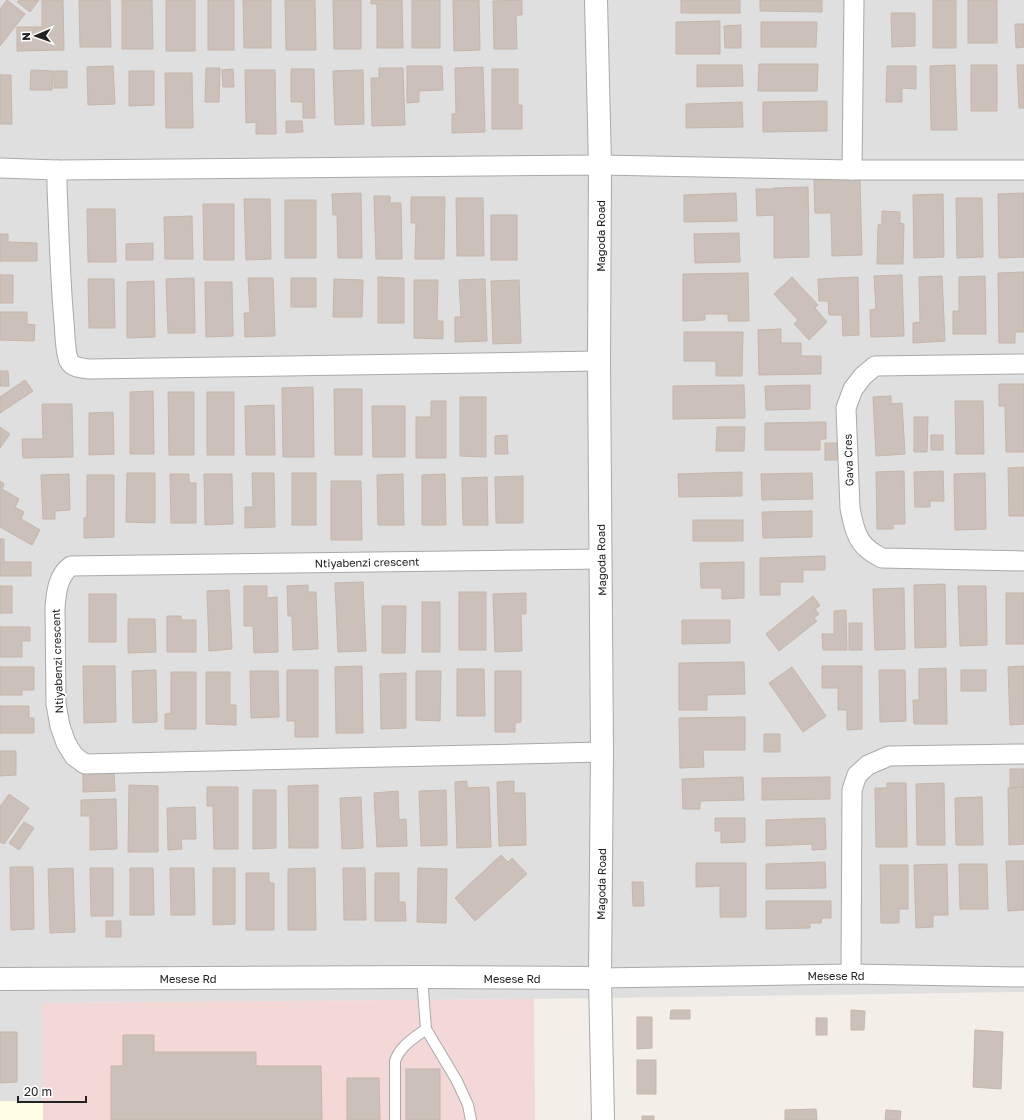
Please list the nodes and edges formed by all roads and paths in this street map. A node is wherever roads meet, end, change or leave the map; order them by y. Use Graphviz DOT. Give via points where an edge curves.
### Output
graph roads {
  1 [pos="596,0"];
  2 [pos="854,0"];
  3 [pos="600,165"];
  4 [pos="0,168"];
  5 [pos="57,170"];
  6 [pos="852,170"];
  7 [pos="1024,170"];
  8 [pos="599,361"];
  9 [pos="1024,364"];
  10 [pos="601,559"];
  11 [pos="1024,562"];
  12 [pos="602,752"];
  13 [pos="1024,754"];
  14 [pos="851,974"];
  15 [pos="1024,977"];
  16 [pos="422,978"];
  17 [pos="600,978"];
  18 [pos="0,979"];
  19 [pos="426,1029"];
  20 [pos="395,1120"];
  21 [pos="471,1120"];
  22 [pos="603,1120"];
  1 -- 3 [label="street, Magoda Road"];
  2 -- 6 [label="street"];
  3 -- 5 [label="street"];
  3 -- 6 [label="street"];
  3 -- 8 [label="street, Magoda Road"];
  4 -- 5 [label="street"];
  5 -- 8 [label="street" via="66,345 69,361 78,368"];
  6 -- 7 [label="street"];
  8 -- 10 [label="street, Magoda Road"];
  9 -- 11 [label="street, Gava Cres" via="875,366 852,389 846,408 850,508 858,537 867,549 882,558"];
  10 -- 12 [label="street, Magoda Road"];
  10 -- 12 [label="street, Ntiyabenzi crescent" via="71,566 58,584 55,608 56,704 60,726 74,756 85,764"];
  12 -- 17 [label="street, Magoda Road"];
  13 -- 14 [label="street" via="889,756 868,765 857,775 852,790"];
  14 -- 15 [label="street, Mesese Rd"];
  14 -- 17 [label="street, Mesese Rd"];
  16 -- 17 [label="street, Mesese Rd"];
  16 -- 18 [label="street, Mesese Rd"];
  16 -- 19 [label="lane"];
  17 -- 22 [label="street, Magoda Road"];
  19 -- 20 [label="lane" via="397,1055"];
  19 -- 21 [label="lane" via="457,1081 468,1105"];
}
